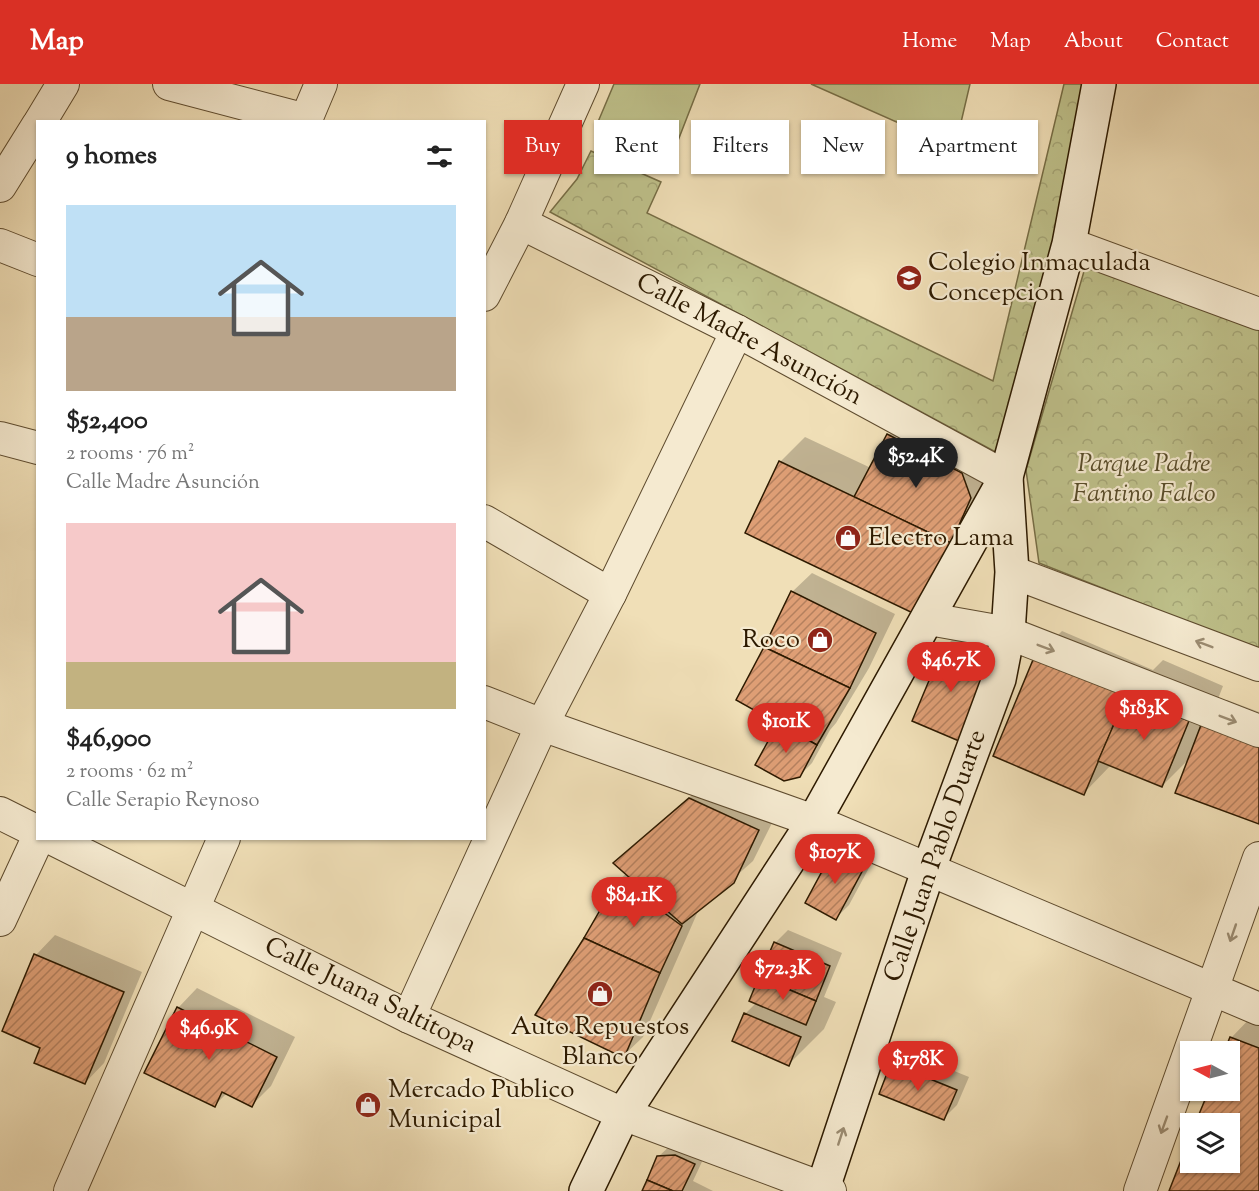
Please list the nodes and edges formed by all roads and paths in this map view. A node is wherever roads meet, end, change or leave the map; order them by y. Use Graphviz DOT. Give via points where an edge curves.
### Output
graph roads {
  1 [pos="63,84"];
  2 [pos="169,84"];
  3 [pos="321,84"];
  4 [pos="583,84"];
  5 [pos="1099,84"];
  6 [pos="41,120"];
  7 [pos="302,120"];
  8 [pos="306,120"];
  9 [pos="36,128"];
  10 [pos="0,186"];
  11 [pos="521,223"];
  12 [pos="1069,244"];
  13 [pos="0,245"];
  14 [pos="36,259"];
  15 [pos="486,291"];
  16 [pos="1259,314"];
  17 [pos="737,331"];
  18 [pos="0,438"];
  19 [pos="36,447"];
  20 [pos="1006,477"];
  21 [pos="486,521"];
  22 [pos="1012,572"];
  23 [pos="610,594"];
  24 [pos="929,619"];
  25 [pos="1008,633"];
  26 [pos="1259,665"];
  27 [pos="486,703"];
  28 [pos="543,725"];
  29 [pos="1259,730"];
  30 [pos="0,813"];
  31 [pos="814,820"];
  32 [pos="36,831"];
  33 [pos="37,840"];
  34 [pos="55,840"];
  35 [pos="224,840"];
  36 [pos="1259,858"];
  37 [pos="929,868"];
  38 [pos="194,909"];
  39 [pos="0,920"];
  40 [pos="1213,991"];
  41 [pos="1259,1009"];
  42 [pos="410,1017"];
  43 [pos="623,1114"];
  44 [pos="825,1190"];
  45 [pos="70,1191"];
  46 [pos="586,1191"];
  47 [pos="1140,1191"];
  1 -- 6 [label="street"];
  2 -- 7 [label="street"];
  3 -- 8 [label="street"];
  4 -- 11 [label="street"];
  5 -- 12 [label="main road"];
  9 -- 10 [label="street"];
  11 -- 15 [label="street"];
  11 -- 17 [label="street, Calle Madre Asunción"];
  12 -- 16 [label="street"];
  12 -- 20 [label="main road"];
  13 -- 14 [label="street"];
  17 -- 20 [label="street, Calle Madre Asunción"];
  17 -- 23 [label="street"];
  18 -- 19 [label="street"];
  20 -- 22 [label="main road, Calle Juan Pablo Duarte"];
  20 -- 24 [label="main road"];
  21 -- 23 [label="street"];
  22 -- 25 [label="main road, Calle Juan Pablo Duarte"];
  26 -- 22 [label="street, one-way"];
  23 -- 28 [label="street"];
  24 -- 25 [label="street"];
  24 -- 31 [label="main road"];
  25 -- 29 [label="street, one-way"];
  25 -- 37 [label="main road, Calle Juan Pablo Duarte" via="999,679"];
  27 -- 28 [label="street"];
  28 -- 31 [label="street"];
  28 -- 42 [label="street"];
  30 -- 32 [label="street"];
  31 -- 37 [label="street"];
  31 -- 43 [label="main road"];
  33 -- 39 [label="street"];
  34 -- 38 [label="street, Calle Juana Saltitopa"];
  35 -- 38 [label="street"];
  36 -- 40 [label="street, one-way"];
  37 -- 40 [label="street"];
  44 -- 37 [label="main road, Calle Juan Pablo Duarte, one-way"];
  38 -- 42 [label="street, Calle Juana Saltitopa"];
  38 -- 45 [label="street"];
  40 -- 41 [label="street"];
  40 -- 47 [label="street, one-way"];
  42 -- 43 [label="street, Calle Juana Saltitopa"];
  43 -- 44 [label="street, Calle Juana Saltitopa"];
  43 -- 46 [label="main road"];
}
